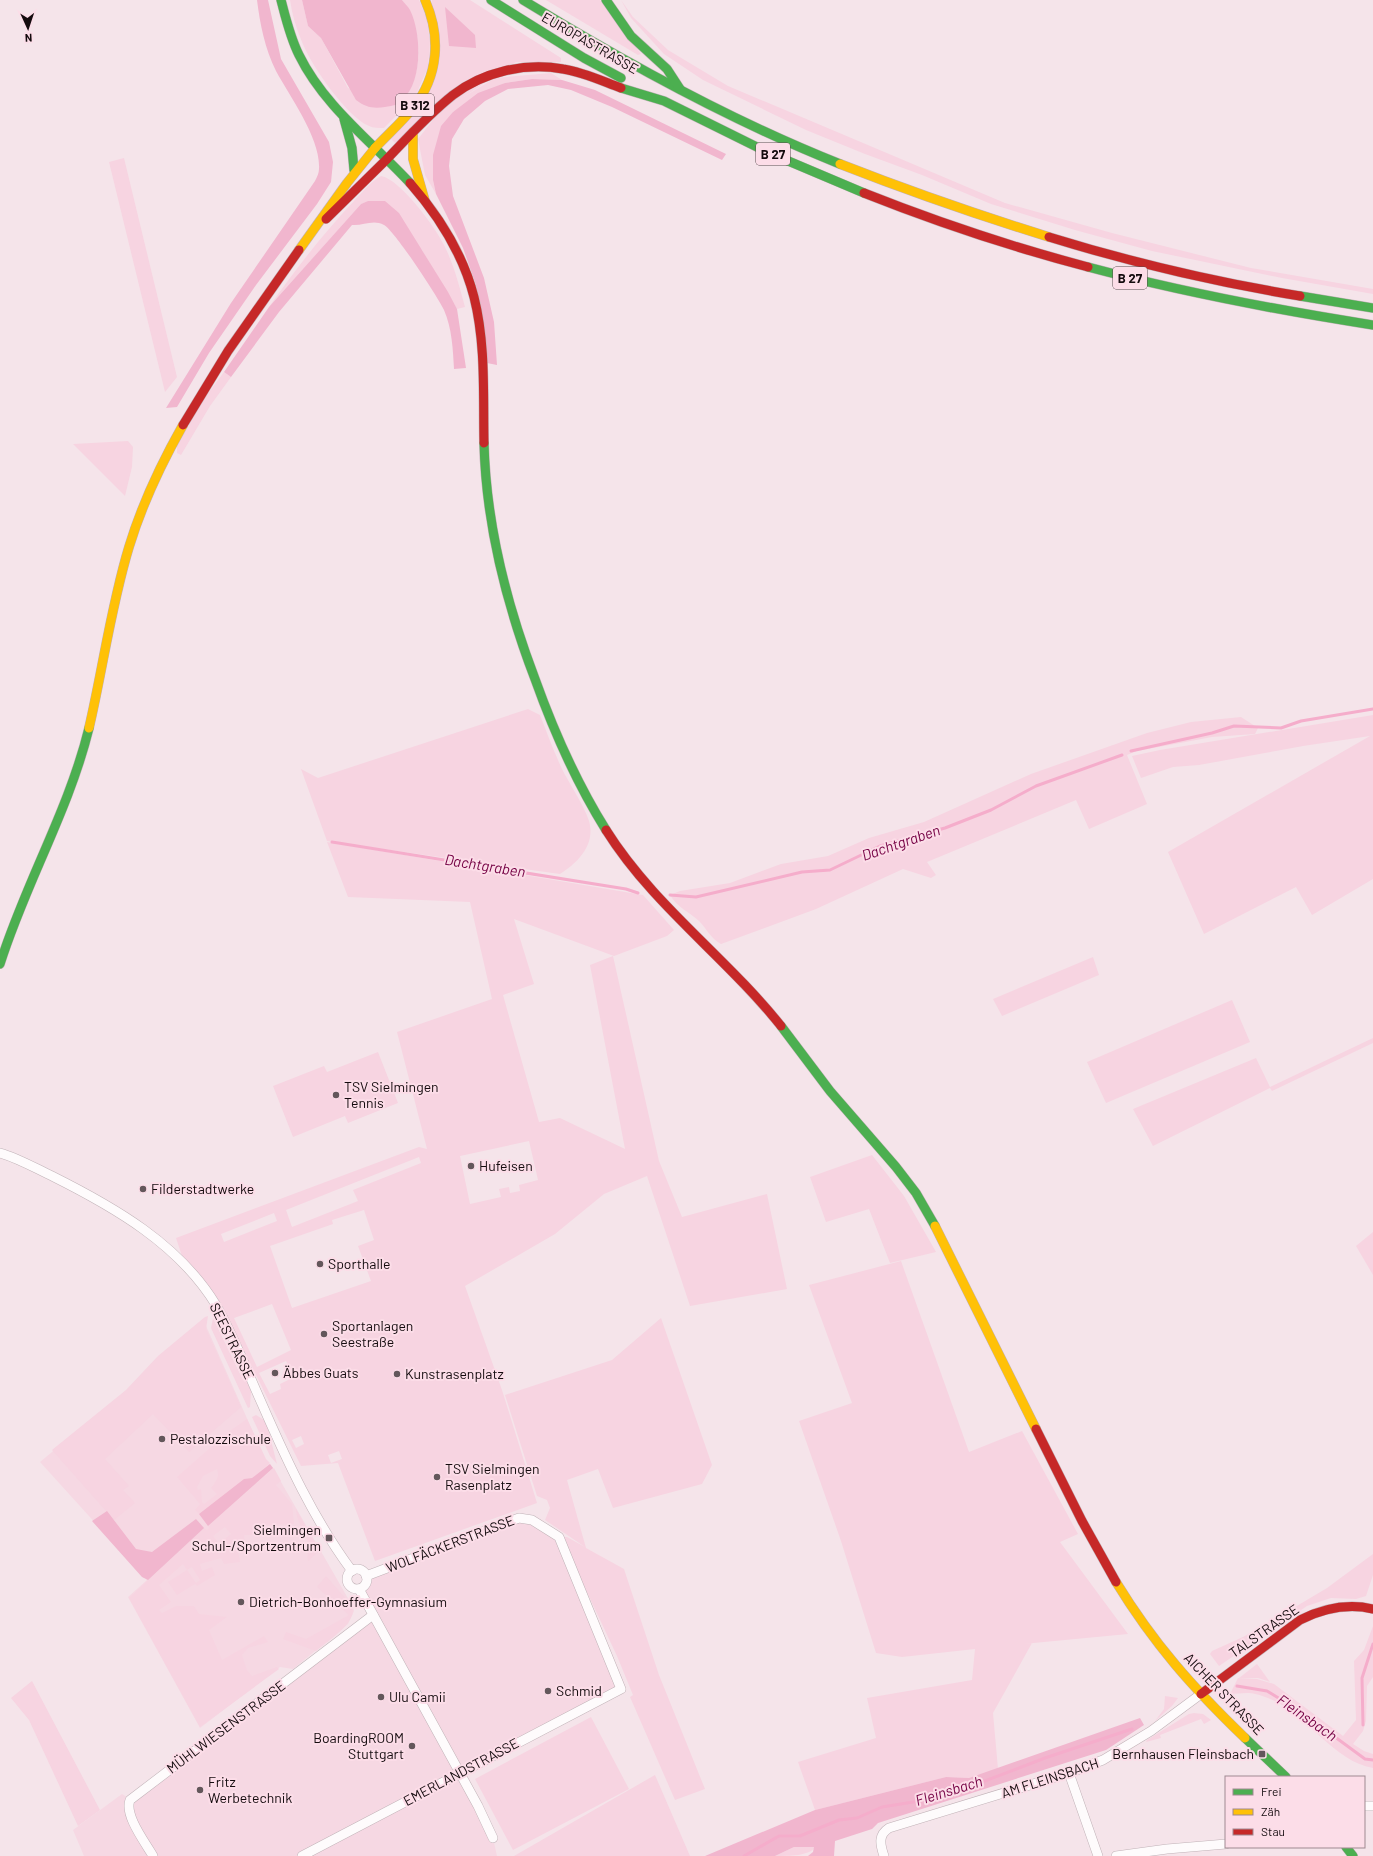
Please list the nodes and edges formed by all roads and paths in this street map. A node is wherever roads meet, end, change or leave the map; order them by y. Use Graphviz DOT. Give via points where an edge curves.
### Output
graph roads {
  1 [pos="281,0"];
  2 [pos="425,0"];
  3 [pos="491,0"];
  4 [pos="523,0"];
  5 [pos="606,0"];
  6 [pos="680,90"];
  7 [pos="656,97"];
  8 [pos="344,118"];
  9 [pos="413,132"];
  10 [pos="374,148"];
  11 [pos="387,159"];
  12 [pos="354,170"];
  13 [pos="424,201"];
  14 [pos="317,226"];
  15 [pos="1373,308"];
  16 [pos="1373,325"];
  17 [pos="0,964"];
  18 [pos="0,1152"];
  19 [pos="352,1571"];
  20 [pos="366,1576"];
  21 [pos="359,1589"];
  22 [pos="1372,1606"];
  23 [pos="373,1615"];
  24 [pos="621,1689"];
  25 [pos="1201,1694"];
  26 [pos="460,1773"];
  27 [pos="1069,1773"];
  28 [pos="1285,1776"];
  29 [pos="493,1838"];
  30 [pos="1225,1844"];
  31 [pos="1347,1848"];
  32 [pos="153,1856"];
  33 [pos="302,1856"];
  34 [pos="884,1856"];
  35 [pos="1098,1856"];
  36 [pos="1116,1856"];
  37 [pos="1353,1856"];
  1 -- 8 [label="main road, AICHER STRASSE" via="286,23 302,63 319,89"];
  2 -- 10 [label="main road, B 312" via="436,33 433,71 424,92 412,110"];
  3 -- 7 [label="main road, EUROPASTRASSE / B 27" via="584,58"];
  4 -- 6 [label="main road, B 27" via="594,44"];
  5 -- 6 [label="main road" via="631,36 667,69"];
  6 -- 15 [label="main road, B 27" via="762,130 862,173 953,208 1037,235 1211,279"];
  7 -- 9 [label="main road" via="625,91 601,79 558,68 543,66 514,69 488,75 459,89 432,111"];
  7 -- 16 [label="main road, B 27" via="701,121 804,168 900,207 1025,249 1102,271 1209,296"];
  8 -- 10 [label="main road, AICHER STRASSE"];
  8 -- 12 [label="main road" via="352,148"];
  9 -- 11 [label="main road"];
  9 -- 13 [label="main road" via="412,160"];
  10 -- 11 [label="main road, AICHER STRASSE"];
  10 -- 12 [label="main road"];
  11 -- 13 [label="main road, AICHER STRASSE"];
  11 -- 14 [label="main road"];
  12 -- 14 [label="main road"];
  13 -- 25 [label="main road, AICHER STRASSE" via="446,230 468,278 477,313 486,482 491,528 507,598 524,650 555,732 576,778 612,839 644,881 686,928 757,996 834,1096 912,1188 939,1234 1058,1474 1108,1568 1156,1642"];
  14 -- 17 [label="main road" via="225,353 186,417 156,476 140,514 123,568 95,702 78,766 17,911"];
  18 -- 19 [label="street, SEESTRASSE" via="115,1210 155,1238 206,1289 225,1321 302,1490 332,1543"];
  19 -- 20 [label="street" via="362,1571"];
  19 -- 21 [label="street" via="347,1582 353,1588"];
  20 -- 21 [label="street" via="366,1583"];
  20 -- 24 [label="street, WOLFÄCKERSTRASSE" via="519,1518 532,1520 559,1537"];
  21 -- 23 [label="street"];
  22 -- 25 [label="main road, TALSTRASSE" via="1342,1606 1309,1615"];
  23 -- 26 [label="street"];
  23 -- 32 [label="street, MÜHLWIESENSTRASSE" via="130,1800 130,1816"];
  24 -- 26 [label="street, EMERLANDSTRASSE"];
  25 -- 27 [label="street, AM FLEINSBACH" via="1115,1754"];
  25 -- 28 [label="main road, AICHER STRASSE"];
  26 -- 29 [label="street"];
  26 -- 33 [label="street, EMERLANDSTRASSE"];
  27 -- 34 [label="street, AM FLEINSBACH" via="890,1828 884,1831 880,1841"];
  27 -- 35 [label="street"];
  30 -- 36 [label="street" via="1167,1848"];
  31 -- 37 [label="main road"];
}
